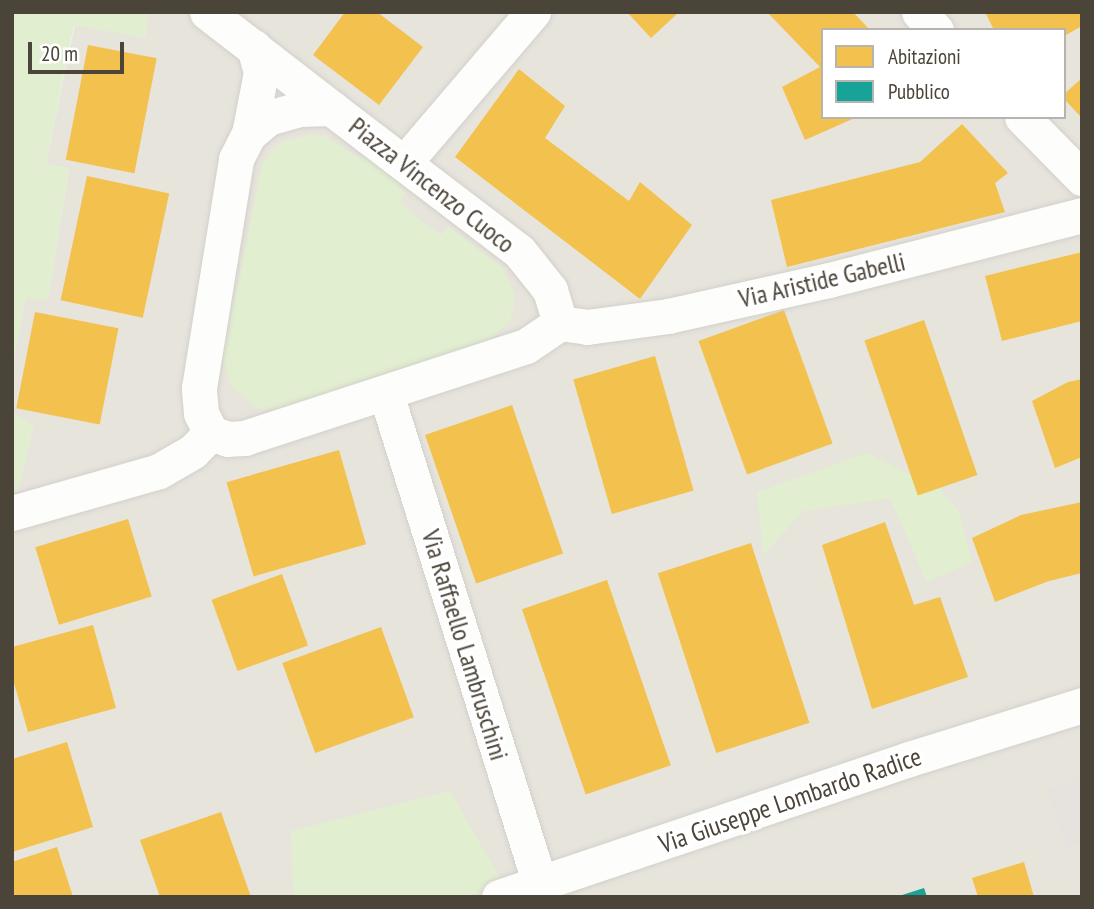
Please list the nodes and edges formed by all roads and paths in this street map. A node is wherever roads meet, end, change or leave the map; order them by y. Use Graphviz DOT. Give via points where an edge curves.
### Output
graph roads {
  1 [pos="207,12"];
  2 [pos="533,12"];
  3 [pos="919,12"];
  4 [pos="934,28"];
  5 [pos="254,47"];
  6 [pos="331,108"];
  7 [pos="1024,119"];
  8 [pos="249,134"];
  9 [pos="404,163"];
  10 [pos="1082,178"];
  11 [pos="1082,215"];
  12 [pos="560,323"];
  13 [pos="386,394"];
  14 [pos="211,433"];
  15 [pos="12,513"];
  16 [pos="1082,705"];
  17 [pos="542,891"];
  18 [pos="499,897"];
  1 -- 5 [label="street"];
  2 -- 9 [label="street"];
  3 -- 4 [label="street"];
  5 -- 6 [label="street"];
  5 -- 8 [label="street" via="261,72"];
  6 -- 8 [label="street, Piazza Vincenzo Cuoco" via="300,108 268,118"];
  6 -- 9 [label="street, Piazza Vincenzo Cuoco"];
  7 -- 10 [label="street"];
  8 -- 14 [label="street" via="236,159 199,388 201,413"];
  9 -- 12 [label="street, Piazza Vincenzo Cuoco" via="519,251 550,290"];
  11 -- 12 [label="street, Via Aristide Gabelli" via="668,316 587,327"];
  12 -- 13 [label="street" via="526,346"];
  13 -- 14 [label="street" via="245,438"];
  13 -- 17 [label="street, Via Raffaello Lambruschini"];
  14 -- 15 [label="street" via="193,451 159,471"];
  16 -- 17 [label="street, Via Giuseppe Lombardo Radice" via="909,758"];
  17 -- 18 [label="street, Via Giuseppe Lombardo Radice"];
}
